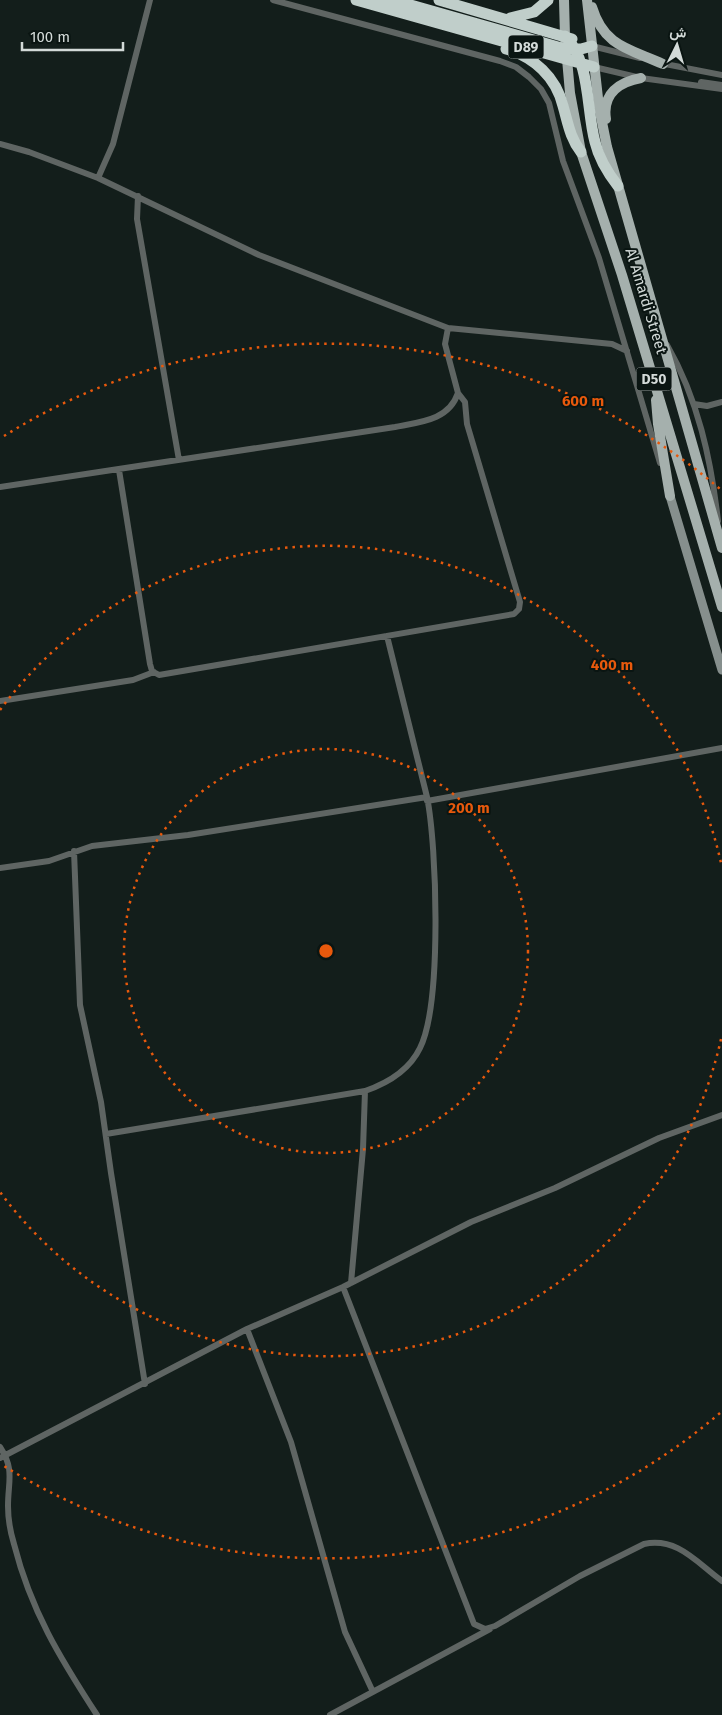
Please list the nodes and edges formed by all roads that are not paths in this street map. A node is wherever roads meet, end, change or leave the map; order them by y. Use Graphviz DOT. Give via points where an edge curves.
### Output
graph roads {
  1 [pos="150,0"];
  2 [pos="273,0"];
  3 [pos="356,0"];
  4 [pos="382,0"];
  5 [pos="439,0"];
  6 [pos="548,0"];
  7 [pos="564,0"];
  8 [pos="588,0"];
  9 [pos="508,19"];
  10 [pos="485,36"];
  11 [pos="564,36"];
  12 [pos="592,46"];
  13 [pos="569,53"];
  14 [pos="580,63"];
  15 [pos="663,64"];
  16 [pos="594,67"];
  17 [pos="722,75"];
  18 [pos="641,78"];
  19 [pos="660,81"];
  20 [pos="722,85"];
  21 [pos="722,89"];
  22 [pos="0,144"];
  23 [pos="607,147"];
  24 [pos="581,152"];
  25 [pos="98,178"];
  26 [pos="618,186"];
  27 [pos="138,196"];
  28 [pos="448,328"];
  29 [pos="621,332"];
  30 [pos="660,334"];
  31 [pos="612,344"];
  32 [pos="627,351"];
  33 [pos="657,389"];
  34 [pos="458,392"];
  35 [pos="722,402"];
  36 [pos="694,404"];
  37 [pos="179,460"];
  38 [pos="119,470"];
  39 [pos="0,487"];
  40 [pos="670,496"];
  41 [pos="721,544"];
  42 [pos="722,608"];
  43 [pos="387,636"];
  44 [pos="722,670"];
  45 [pos="154,672"];
  46 [pos="0,701"];
  47 [pos="722,748"];
  48 [pos="427,799"];
  49 [pos="74,851"];
  50 [pos="0,868"];
  51 [pos="364,1091"];
  52 [pos="722,1115"];
  53 [pos="106,1134"];
  54 [pos="351,1283"];
  55 [pos="343,1287"];
  56 [pos="247,1329"];
  57 [pos="145,1384"];
  58 [pos="0,1448"];
  59 [pos="2,1456"];
  60 [pos="722,1581"];
  61 [pos="490,1628"];
  62 [pos="373,1692"];
  63 [pos="97,1715"];
  64 [pos="330,1715"];
  1 -- 25 [label="street" via="113,144"];
  2 -- 29 [label="street" via="500,61 530,77 549,103 563,161 591,234"];
  3 -- 10 [label="highway, D89"];
  4 -- 13 [label="highway" via="407,4"];
  5 -- 9 [label="highway"];
  6 -- 9 [label="highway" via="534,12"];
  7 -- 11 [label="main road"];
  8 -- 12 [label="main road, Al Amardi Street / D50"];
  8 -- 15 [label="main road" via="597,22 615,43"];
  9 -- 11 [label="highway"];
  10 -- 13 [label="highway, D89"];
  10 -- 24 [label="highway" via="498,46 528,58 544,71 558,91 570,134"];
  11 -- 12 [label="highway"];
  11 -- 13 [label="highway"];
  12 -- 13 [label="highway"];
  12 -- 15 [label="street"];
  12 -- 16 [label="main road, Al Amardi Street / D50"];
  13 -- 14 [label="highway"];
  13 -- 24 [label="main road, Al Amardi Street / D50" via="573,110"];
  14 -- 16 [label="highway"];
  14 -- 26 [label="highway" via="595,143 602,162"];
  15 -- 17 [label="street"];
  16 -- 18 [label="street"];
  16 -- 23 [label="main road, Al Amardi Street / D50"];
  18 -- 19 [label="street"];
  18 -- 23 [label="main road" via="623,83 610,96 605,110"];
  19 -- 20 [label="street"];
  19 -- 21 [label="street"];
  22 -- 25 [label="street"];
  23 -- 26 [label="main road, Al Amardi Street / D50"];
  24 -- 33 [label="main road, Al Amardi Street / D50"];
  25 -- 27 [label="street"];
  26 -- 30 [label="main road, Al Amardi Street / D50"];
  27 -- 28 [label="street" via="266,257"];
  27 -- 37 [label="street" via="137,220"];
  28 -- 31 [label="street"];
  28 -- 34 [label="street" via="445,344"];
  29 -- 31 [label="street"];
  29 -- 32 [label="street"];
  30 -- 36 [label="street" via="681,371"];
  30 -- 41 [label="main road, Al Amardi Street / D50"];
  31 -- 32 [label="street"];
  32 -- 40 [label="street"];
  33 -- 40 [label="main road" via="656,416"];
  33 -- 42 [label="main road, Al Amardi Street / D50"];
  34 -- 37 [label="street" via="446,413 413,424"];
  34 -- 43 [label="street" via="465,402 467,424 520,606 514,614"];
  35 -- 36 [label="street" via="707,406"];
  36 -- 41 [label="street" via="709,458"];
  37 -- 38 [label="street"];
  38 -- 39 [label="street"];
  38 -- 45 [label="street" via="150,664"];
  40 -- 44 [label="street"];
  43 -- 45 [label="street" via="243,659 162,676"];
  43 -- 48 [label="street"];
  45 -- 46 [label="street" via="133,680"];
  47 -- 48 [label="street"];
  48 -- 49 [label="street"];
  48 -- 51 [label="street" via="434,945 432,996 425,1033 420,1047 403,1071 392,1080"];
  49 -- 50 [label="street" via="49,861"];
  49 -- 53 [label="street" via="80,1005"];
  51 -- 53 [label="street"];
  51 -- 54 [label="street" via="364,1149"];
  52 -- 54 [label="street" via="659,1138 556,1188 471,1222"];
  53 -- 57 [label="street"];
  54 -- 55 [label="street"];
  55 -- 56 [label="street"];
  55 -- 61 [label="street" via="472,1619 479,1627"];
  56 -- 57 [label="street"];
  56 -- 62 [label="street" via="291,1442 345,1632"];
  57 -- 59 [label="street"];
  58 -- 59 [label="street"];
  59 -- 63 [label="street" via="10,1470 9,1526 25,1582 49,1638"];
  60 -- 61 [label="street" via="676,1546 666,1542 644,1544 580,1576"];
  61 -- 62 [label="street"];
  62 -- 64 [label="street"];
}
